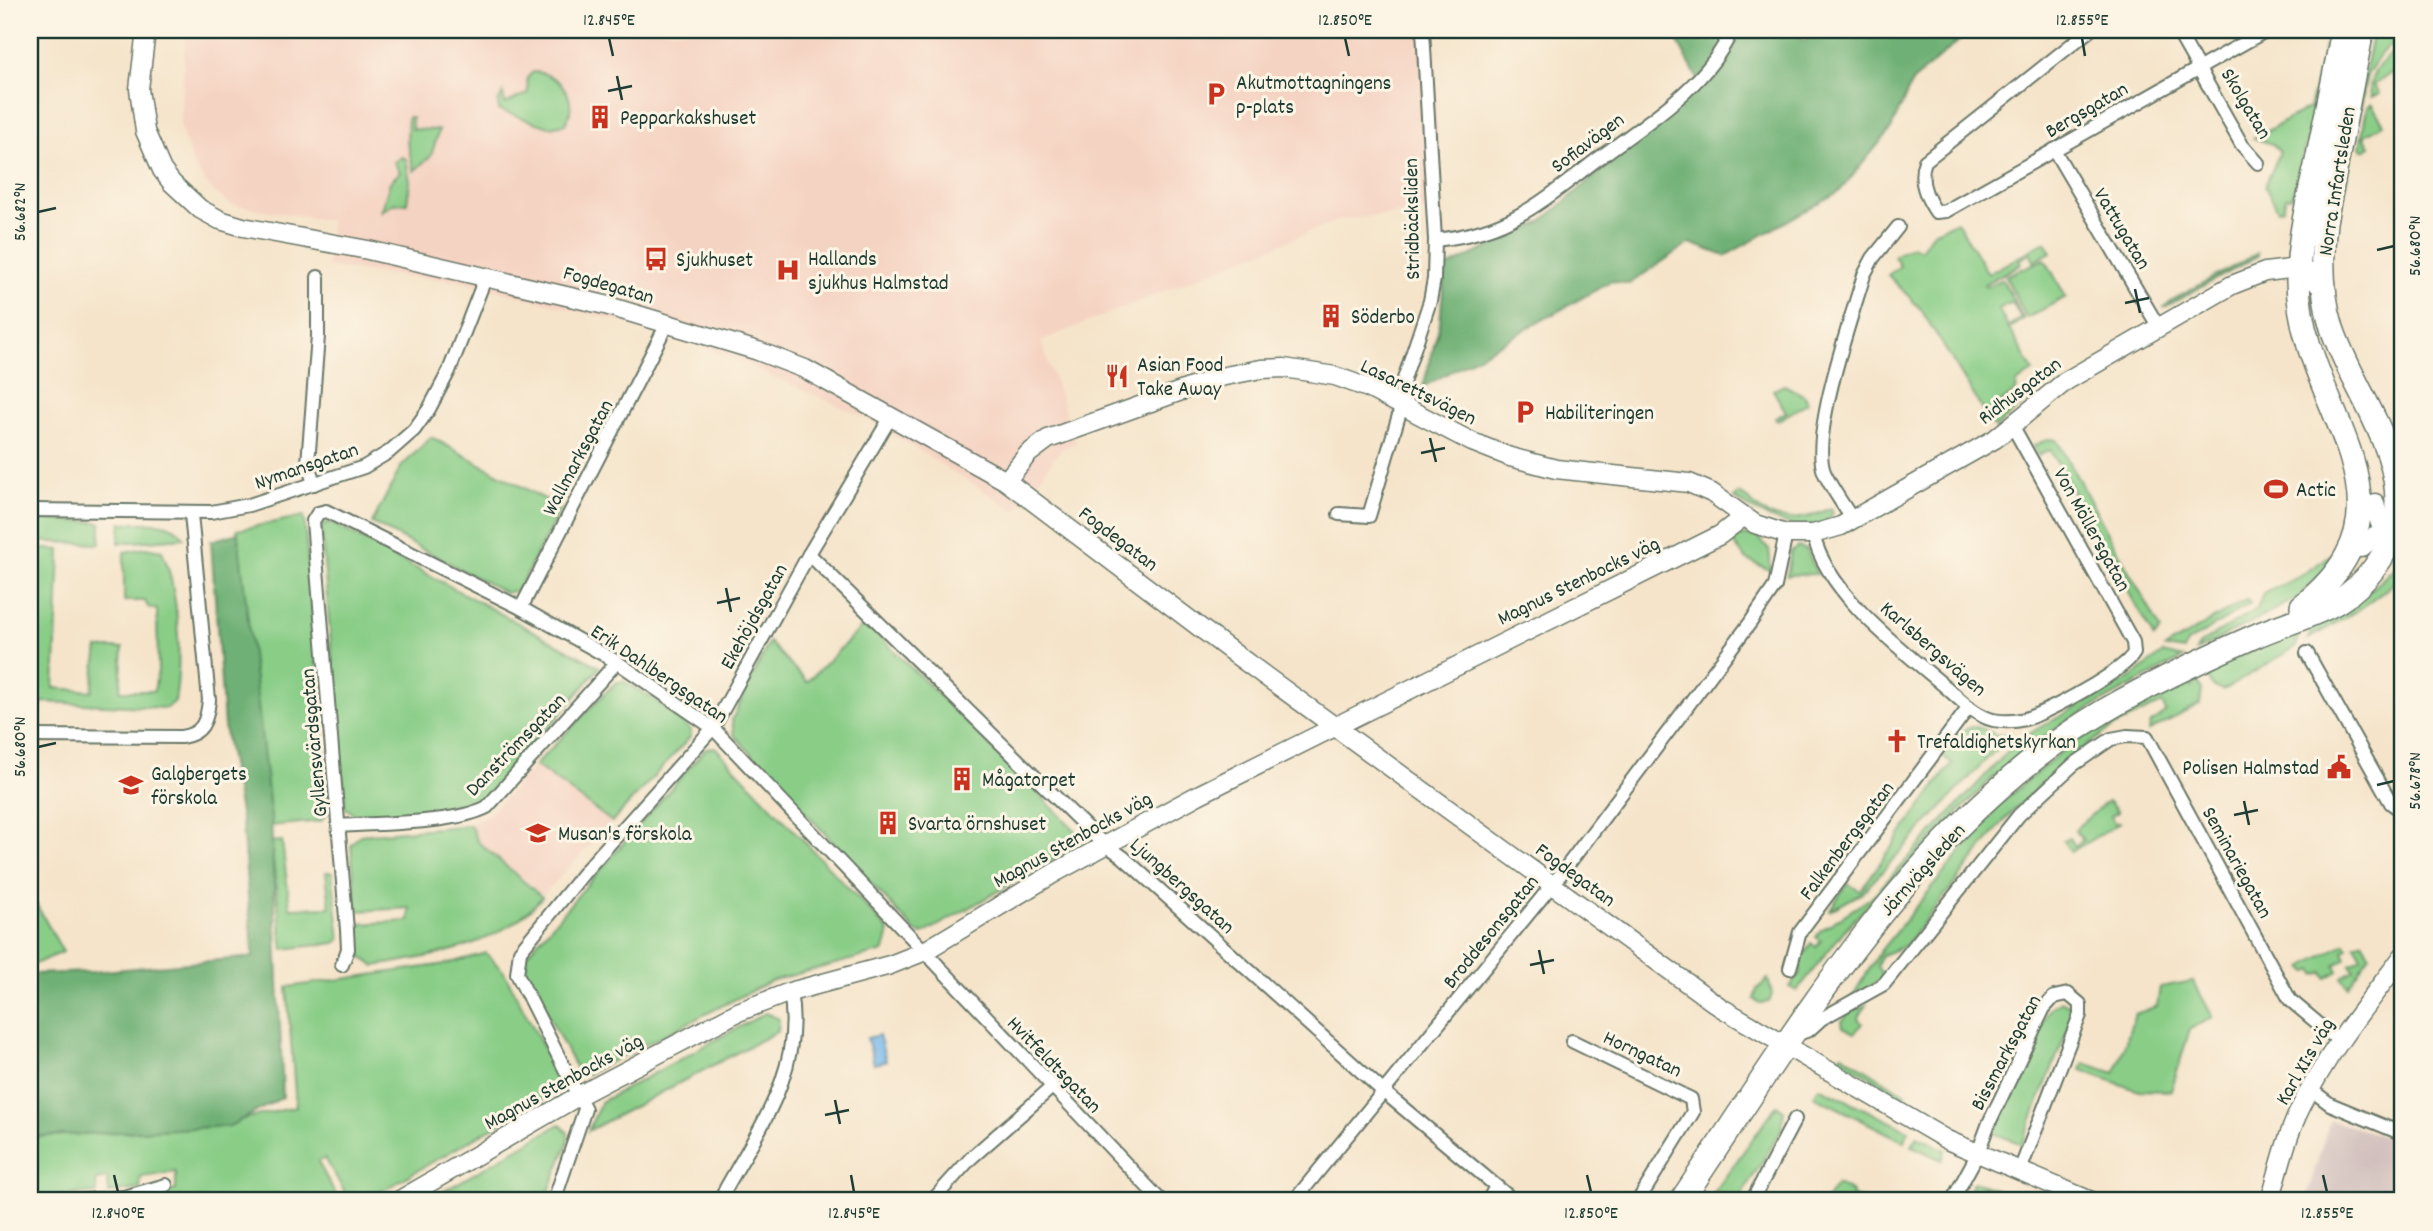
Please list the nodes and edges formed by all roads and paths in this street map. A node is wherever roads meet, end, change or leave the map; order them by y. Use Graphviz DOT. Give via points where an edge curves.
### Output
graph roads {
  1 [pos="146,30"];
  2 [pos="1423,30"];
  3 [pos="1731,30"];
  4 [pos="2090,30"];
  5 [pos="2177,30"];
  6 [pos="2267,30"];
  7 [pos="2343,30"];
  8 [pos="2362,30"];
  9 [pos="2199,68"];
  10 [pos="2054,150"];
  11 [pos="2258,163"];
  12 [pos="1898,227"];
  13 [pos="1435,240"];
  14 [pos="2322,247"];
  15 [pos="2298,268"];
  16 [pos="486,276"];
  17 [pos="318,277"];
  18 [pos="2323,290"];
  19 [pos="667,324"];
  20 [pos="2158,327"];
  21 [pos="1400,402"];
  22 [pos="892,415"];
  23 [pos="2012,425"];
  24 [pos="1006,481"];
  25 [pos="314,484"];
  26 [pos="2375,503"];
  27 [pos="30,510"];
  28 [pos="191,514"];
  29 [pos="1339,514"];
  30 [pos="315,516"];
  31 [pos="1743,517"];
  32 [pos="1852,519"];
  33 [pos="1786,534"];
  34 [pos="1813,534"];
  35 [pos="2395,535"];
  36 [pos="2361,548"];
  37 [pos="809,554"];
  38 [pos="521,608"];
  39 [pos="2255,636"];
  40 [pos="2134,653"];
  41 [pos="2307,653"];
  42 [pos="617,662"];
  43 [pos="1969,707"];
  44 [pos="1334,725"];
  45 [pos="713,728"];
  46 [pos="30,736"];
  47 [pos="2403,813"];
  48 [pos="340,826"];
  49 [pos="1108,844"];
  50 [pos="1552,884"];
  51 [pos="923,952"];
  52 [pos="2403,956"];
  53 [pos="342,965"];
  54 [pos="1790,968"];
  55 [pos="790,992"];
  56 [pos="1572,1041"];
  57 [pos="1790,1041"];
  58 [pos="2339,1041"];
  59 [pos="1051,1088"];
  60 [pos="2310,1089"];
  61 [pos="1384,1092"];
  62 [pos="580,1095"];
  63 [pos="1795,1119"];
  64 [pos="2403,1134"];
  65 [pos="1977,1155"];
  66 [pos="2019,1173"];
  67 [pos="166,1185"];
  68 [pos="1495,1188"];
  69 [pos="75,1201"];
  70 [pos="400,1201"];
  71 [pos="554,1201"];
  72 [pos="719,1201"];
  73 [pos="932,1201"];
  74 [pos="1161,1201"];
  75 [pos="1294,1201"];
  76 [pos="1488,1201"];
  77 [pos="1514,1201"];
  78 [pos="1638,1201"];
  79 [pos="1681,1201"];
  80 [pos="1752,1201"];
  81 [pos="1952,1201"];
  82 [pos="2091,1201"];
  83 [pos="2270,1201"];
  1 -- 16 [label="street, Fogdegatan" via="139,89 145,131 162,170 200,209 243,227"];
  2 -- 13 [label="street, Stridbäcksliden"];
  3 -- 13 [label="street, Sofiavägen" via="1713,63 1671,103 1565,183 1521,214 1484,230"];
  4 -- 10 [label="street, Bergsgatan" via="1925,161 1922,179 1928,200 1936,212 1947,211"];
  5 -- 9 [label="street, Skolgatan"];
  6 -- 9 [label="street, Bergsgatan"];
  7 -- 15 [label="highway, Norra Infartsleden"];
  8 -- 14 [label="highway, Norra Infartsleden"];
  9 -- 10 [label="street, Bergsgatan"];
  9 -- 11 [label="street, Skolgatan" via="2242,145"];
  10 -- 20 [label="street, Vattugatan"];
  12 -- 32 [label="street" via="1864,275 1831,389 1824,471"];
  13 -- 21 [label="street, Stridbäcksliden" via="1430,301"];
  14 -- 15 [label="street"];
  14 -- 18 [label="highway, Norra Infartsleden"];
  15 -- 18 [label="street" via="2309,273"];
  15 -- 20 [label="street, Ridhusgatan" via="2255,275"];
  15 -- 26 [label="highway, Norra Infartsleden" via="2308,336 2362,453"];
  16 -- 19 [label="street, Fogdegatan"];
  16 -- 25 [label="street, Nymansgatan" via="449,372 414,430 364,467"];
  17 -- 25 [label="street" via="308,463"];
  18 -- 35 [label="highway, Norra Infartsleden" via="2333,330 2393,470 2398,499"];
  19 -- 22 [label="street, Fogdegatan" via="806,369"];
  19 -- 38 [label="street, Wallmarksgatan"];
  20 -- 23 [label="street, Ridhusgatan" via="2066,381"];
  21 -- 24 [label="street, Lasarettsvägen" via="1335,376 1303,369 1238,372 1048,439 1028,454"];
  21 -- 29 [label="street, Stridbäcksliden" via="1369,516"];
  21 -- 31 [label="street, Lasarettsvägen" via="1472,442 1510,457 1556,469 1689,482"];
  22 -- 24 [label="street, Fogdegatan"];
  22 -- 37 [label="street, Ekehöjdsgatan"];
  23 -- 32 [label="street, Ridhusgatan"];
  23 -- 40 [label="street, Von Möllersgatan" via="2127,629"];
  24 -- 44 [label="street, Fogdegatan"];
  25 -- 28 [label="street, Nymansgatan" via="249,505"];
  26 -- 35 [label="street"];
  26 -- 36 [label="highway, Järnvägsleden"];
  27 -- 28 [label="street, Nymansgatan"];
  28 -- 46 [label="street" via="209,688 203,727 181,737"];
  30 -- 38 [label="street, Erik Dahlbergsgatan" via="333,512"];
  30 -- 48 [label="street, Gyllensvärdsgatan"];
  31 -- 33 [label="street, Ridhusgatan"];
  31 -- 44 [label="street, Magnus Stenbocks väg" via="1720,535"];
  32 -- 34 [label="street, Ridhusgatan"];
  33 -- 34 [label="street, Ridhusgatan"];
  33 -- 50 [label="street, Broddesonsgatan" via="1778,577 1756,614"];
  34 -- 43 [label="street, Karlsbergsvägen" via="1822,561 1871,621"];
  35 -- 36 [label="street"];
  35 -- 39 [label="highway, Järnvägsleden" via="2375,566 2340,600"];
  36 -- 39 [label="highway, Järnvägsleden" via="2337,582"];
  37 -- 45 [label="street, Ekehöjdsgatan"];
  37 -- 49 [label="street, Ljungbergsgatan"];
  38 -- 42 [label="street, Erik Dahlbergsgatan"];
  39 -- 57 [label="highway, Järnvägsleden" via="2108,709 2042,751 1966,820 1874,923"];
  40 -- 43 [label="street, Karlsbergsvägen" via="2120,670 2039,713 2006,722 1989,719"];
  41 -- 47 [label="street" via="2391,803"];
  42 -- 45 [label="street, Erik Dahlbergsgatan"];
  42 -- 48 [label="street, Danströmsgatan" via="486,807 474,814"];
  43 -- 54 [label="street, Falkenbergsgatan" via="1800,932"];
  44 -- 49 [label="street, Magnus Stenbocks väg"];
  44 -- 50 [label="street, Fogdegatan"];
  45 -- 51 [label="street, Erik Dahlbergsgatan"];
  45 -- 62 [label="street, Ekehöjdsgatan" via="520,951 517,974"];
  48 -- 53 [label="street, Gyllensvärdsgatan" via="348,948"];
  49 -- 51 [label="street, Magnus Stenbocks väg"];
  49 -- 61 [label="street, Ljungbergsgatan"];
  50 -- 57 [label="street, Fogdegatan" via="1720,1007"];
  50 -- 61 [label="street, Broddesonsgatan"];
  51 -- 55 [label="street, Magnus Stenbocks väg"];
  51 -- 59 [label="street, Hvitfeldtsgatan"];
  52 -- 58 [label="street, Karl XI:s väg"];
  55 -- 62 [label="street, Magnus Stenbocks väg" via="738,1012"];
  55 -- 72 [label="street" via="793,1045 785,1077"];
  56 -- 78 [label="street, Horngatan" via="1687,1094 1693,1105"];
  57 -- 58 [label="street, Seminariegatan" via="1874,992 2019,815 2064,773 2111,739 2127,736 2147,737 2290,1000"];
  57 -- 65 [label="street, Fogdegatan"];
  57 -- 79 [label="highway, Järnvägsleden"];
  58 -- 60 [label="street, Karl XI:s väg"];
  59 -- 73 [label="street" via="971,1158"];
  59 -- 74 [label="street, Hvitfeldtsgatan"];
  60 -- 64 [label="street" via="2330,1104"];
  60 -- 83 [label="street, Karl XI:s väg"];
  61 -- 68 [label="street, Ljungbergsgatan"];
  61 -- 75 [label="street, Broddesonsgatan"];
  62 -- 70 [label="street, Magnus Stenbocks väg"];
  62 -- 71 [label="street" via="585,1109"];
  63 -- 80 [label="street"];
  65 -- 66 [label="street, Fogdegatan"];
  65 -- 66 [label="street, Bissmarksgatan" via="2044,1008 2061,993 2072,996 2080,1004 2080,1015"];
  65 -- 81 [label="street, Bissmarksgatan"];
  66 -- 82 [label="street, Fogdegatan"];
  67 -- 69 [label="street" via="124,1197"];
  68 -- 76 [label="street"];
  68 -- 77 [label="street, Ljungbergsgatan"];
}
